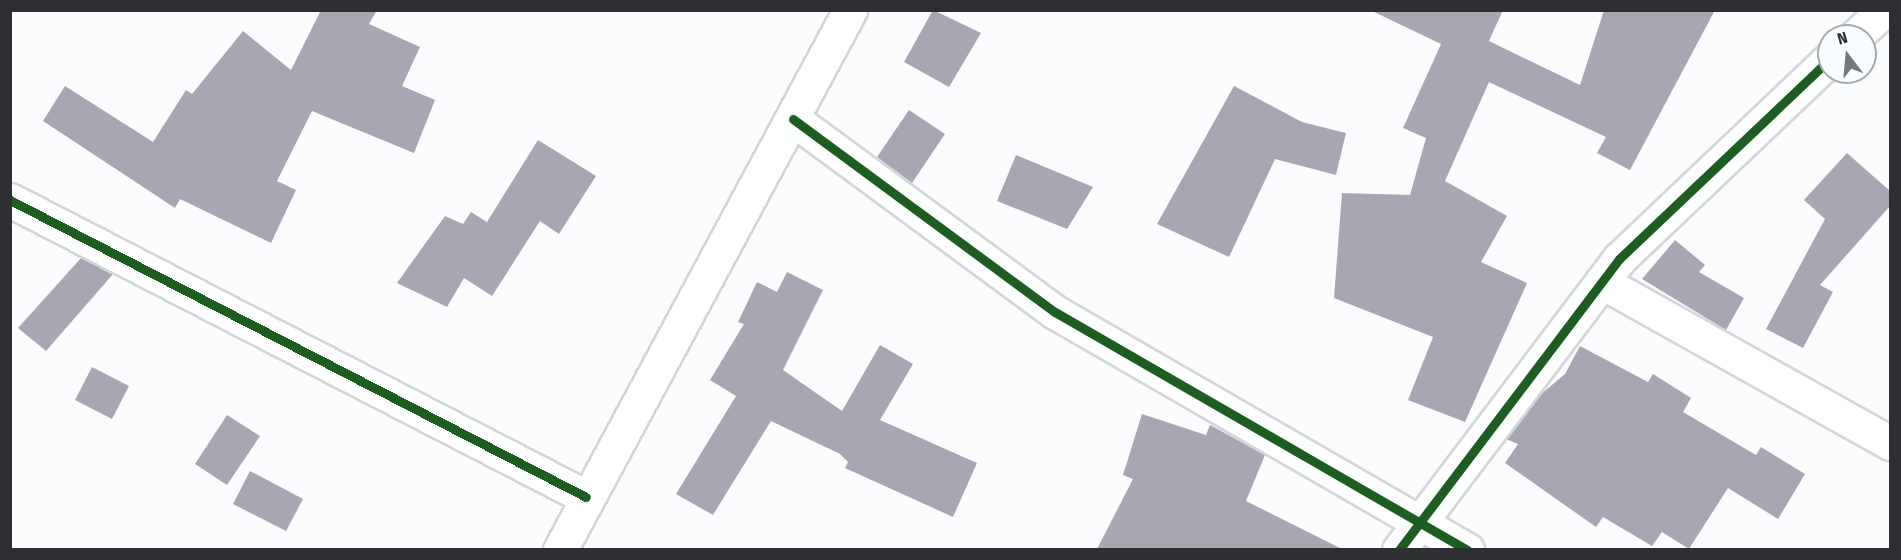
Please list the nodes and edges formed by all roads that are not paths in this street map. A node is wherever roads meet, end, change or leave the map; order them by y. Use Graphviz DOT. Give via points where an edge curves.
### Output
graph roads {
  1 [pos="850,10"];
  2 [pos="1817,71"];
  3 [pos="793,119"];
  4 [pos="10,200"];
  5 [pos="1602,282"];
  6 [pos="1890,443"];
  7 [pos="586,497"];
  8 [pos="1421,522"];
  9 [pos="560,549"];
  10 [pos="1399,549"];
  11 [pos="1467,549"];
  1 -- 3 [label="street"];
  2 -- 5 [label="street" via="1619,259"];
  3 -- 7 [label="street"];
  3 -- 8 [label="street" via="1055,312"];
  4 -- 7 [label="street"];
  5 -- 6 [label="street"];
  5 -- 8 [label="street"];
  7 -- 9 [label="street"];
  8 -- 10 [label="street"];
  8 -- 11 [label="street"];
}
